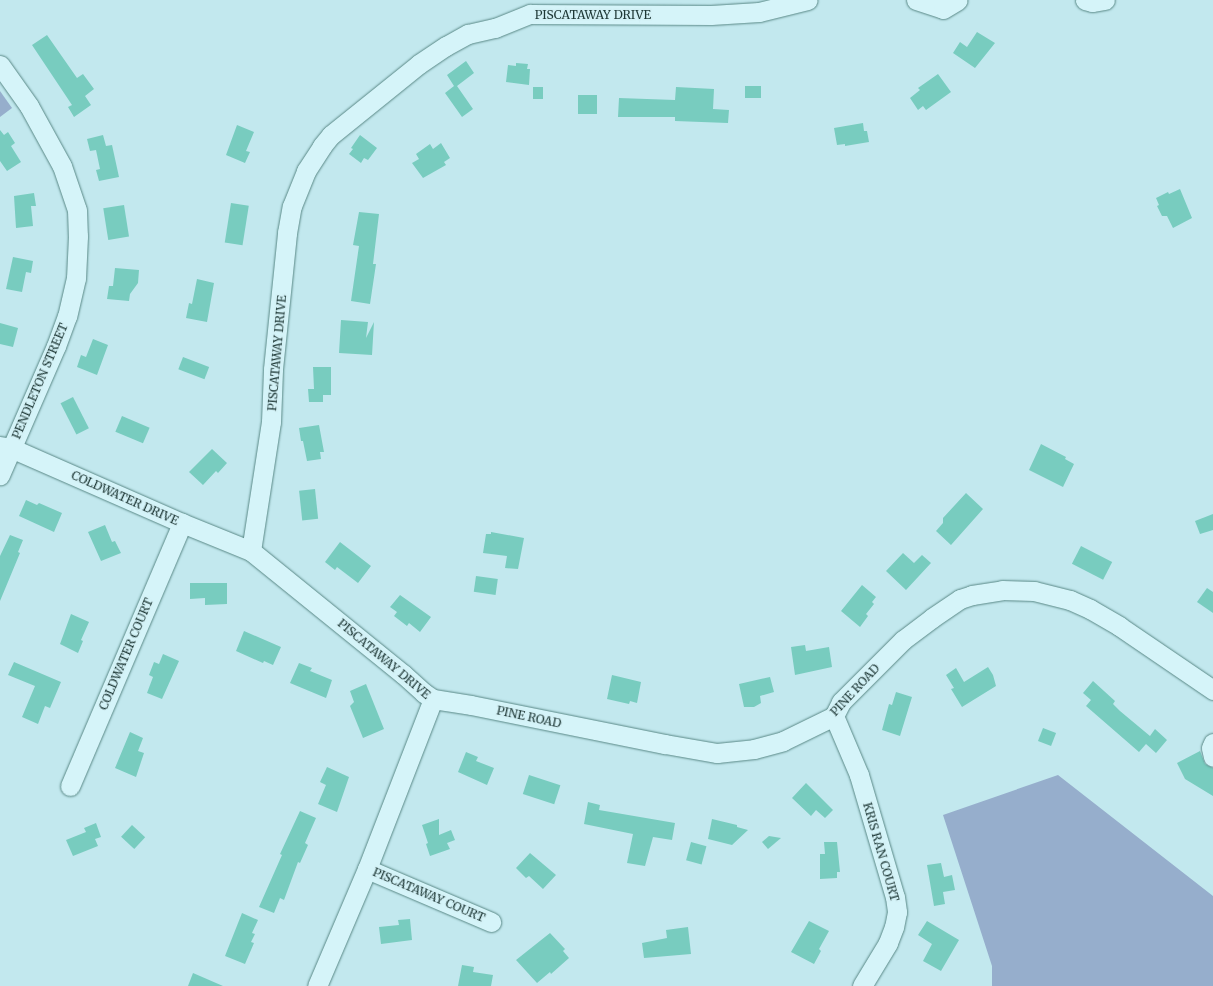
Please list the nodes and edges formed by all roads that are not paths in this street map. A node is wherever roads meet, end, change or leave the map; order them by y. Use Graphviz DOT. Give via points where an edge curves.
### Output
graph roads {
  1 [pos="808,0"];
  2 [pos="916,0"];
  3 [pos="958,0"];
  4 [pos="1085,0"];
  5 [pos="1105,0"];
  6 [pos="0,65"];
  7 [pos="6,447"];
  8 [pos="0,475"];
  9 [pos="182,523"];
  10 [pos="251,551"];
  11 [pos="1213,690"];
  12 [pos="433,699"];
  13 [pos="834,716"];
  14 [pos="1213,743"];
  15 [pos="1213,756"];
  16 [pos="70,786"];
  17 [pos="367,869"];
  18 [pos="491,922"];
  19 [pos="317,986"];
  20 [pos="862,986"];
  1 -- 10 [label="street, PISCATAWAY DRIVE" via="759,12 530,14 495,28 468,34 446,46 331,135 306,171 292,206 287,233 271,422"];
  2 -- 3 [label="street" via="943,9"];
  4 -- 5 [label="street"];
  6 -- 7 [label="street, PENDLETON STREET" via="29,106 62,166 77,210 78,236 76,278 67,316 56,346"];
  7 -- 8 [label="street, PENDLETON STREET"];
  7 -- 9 [label="street, COLDWATER DRIVE"];
  9 -- 10 [label="street, COLDWATER DRIVE"];
  9 -- 16 [label="street, COLDWATER COURT"];
  10 -- 12 [label="street, PISCATAWAY DRIVE"];
  11 -- 13 [label="street, PINE ROAD" via="1090,609 1070,600 1034,591 1002,590 960,599 932,618 904,640 853,690 841,702"];
  12 -- 13 [label="street, PINE ROAD" via="717,753 754,749 783,741"];
  12 -- 17 [label="street, PISCATAWAY DRIVE"];
  13 -- 20 [label="street, KRIS RAN COURT" via="859,774 895,897 897,912 888,943"];
  14 -- 15 [label="street"];
  17 -- 18 [label="street, PISCATAWAY COURT"];
  17 -- 19 [label="street, PISCATAWAY DRIVE"];
}
